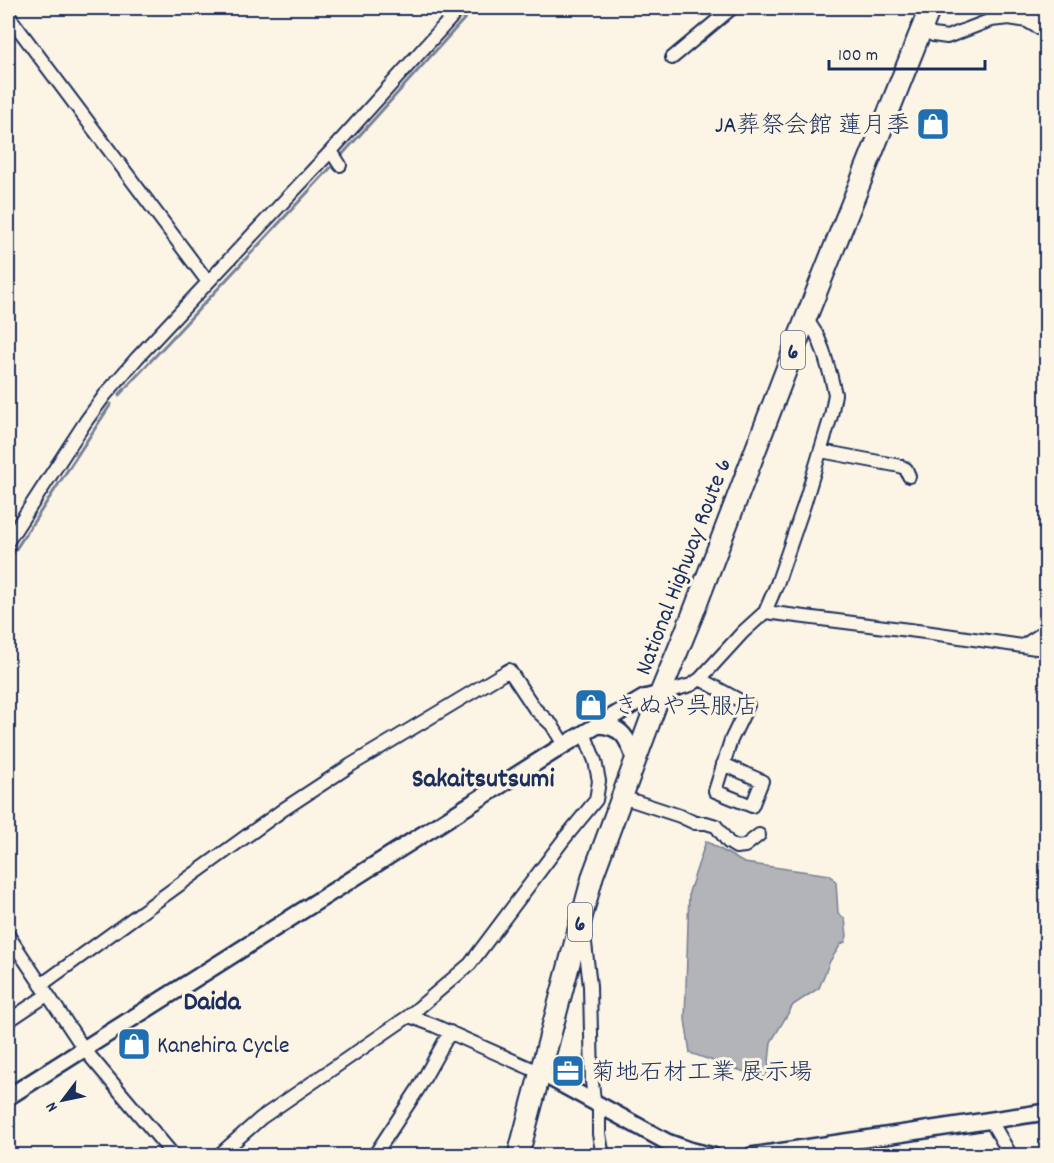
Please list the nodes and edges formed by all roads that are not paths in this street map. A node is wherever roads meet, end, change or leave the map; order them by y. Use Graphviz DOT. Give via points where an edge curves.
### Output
graph roads {
  1 [pos="460,8"];
  2 [pos="732,8"];
  3 [pos="930,8"];
  4 [pos="8,15"];
  5 [pos="1047,15"];
  6 [pos="1027,21"];
  7 [pos="922,29"];
  8 [pos="1047,33"];
  9 [pos="672,58"];
  10 [pos="331,151"];
  11 [pos="340,165"];
  12 [pos="208,282"];
  13 [pos="806,318"];
  14 [pos="821,451"];
  15 [pos="909,476"];
  16 [pos="8,542"];
  17 [pos="765,612"];
  18 [pos="1047,632"];
  19 [pos="1023,646"];
  20 [pos="1047,647"];
  21 [pos="700,679"];
  22 [pos="660,694"];
  23 [pos="598,724"];
  24 [pos="584,733"];
  25 [pos="564,746"];
  26 [pos="635,760"];
  27 [pos="723,764"];
  28 [pos="622,797"];
  29 [pos="759,835"];
  30 [pos="582,915"];
  31 [pos="8,935"];
  32 [pos="44,990"];
  33 [pos="409,1016"];
  34 [pos="8,1021"];
  35 [pos="450,1032"];
  36 [pos="84,1049"];
  37 [pos="541,1073"];
  38 [pos="8,1097"];
  39 [pos="596,1104"];
  40 [pos="1047,1112"];
  41 [pos="991,1121"];
  42 [pos="174,1155"];
  43 [pos="218,1155"];
  44 [pos="374,1155"];
  45 [pos="518,1155"];
  46 [pos="603,1155"];
  47 [pos="714,1155"];
  48 [pos="751,1155"];
  49 [pos="1011,1155"];
  1 -- 10 [label="street"];
  2 -- 9 [label="street"];
  3 -- 7 [label="highway, National Highway Route 6 / 6"];
  4 -- 12 [label="street"];
  5 -- 6 [label="street"];
  6 -- 7 [label="street" via="991,20 947,37"];
  6 -- 8 [label="street"];
  7 -- 13 [label="highway, National Highway Route 6 / 6"];
  10 -- 11 [label="street"];
  10 -- 12 [label="street"];
  12 -- 16 [label="street" via="105,395"];
  13 -- 14 [label="street" via="824,350 835,394"];
  13 -- 22 [label="highway, National Highway Route 6 / 6"];
  14 -- 15 [label="street" via="900,466"];
  14 -- 17 [label="street"];
  17 -- 19 [label="street"];
  17 -- 21 [label="street"];
  18 -- 19 [label="street"];
  19 -- 20 [label="street"];
  21 -- 22 [label="street"];
  21 -- 27 [label="street" via="748,705"];
  22 -- 23 [label="street" via="644,698"];
  22 -- 26 [label="highway, National Highway Route 6 / 6"];
  23 -- 24 [label="street"];
  23 -- 26 [label="street" via="619,730 629,741"];
  24 -- 25 [label="street"];
  24 -- 33 [label="street" via="599,781 596,800 470,964"];
  25 -- 32 [label="street" via="509,670 284,809"];
  25 -- 36 [label="street"];
  26 -- 28 [label="highway, National Highway Route 6 / 6"];
  28 -- 29 [label="street" via="695,823 716,826 736,848"];
  28 -- 30 [label="highway, National Highway Route 6 / 6"];
  30 -- 37 [label="highway, National Highway Route 6 / 6"];
  30 -- 39 [label="street" via="591,986 592,1081"];
  31 -- 32 [label="street"];
  32 -- 34 [label="street"];
  32 -- 36 [label="street"];
  33 -- 35 [label="street"];
  33 -- 43 [label="street" via="261,1118"];
  35 -- 37 [label="street"];
  35 -- 44 [label="street"];
  36 -- 38 [label="street"];
  36 -- 42 [label="street"];
  37 -- 39 [label="street"];
  37 -- 45 [label="highway, National Highway Route 6 / 6"];
  39 -- 46 [label="street"];
  39 -- 47 [label="street" via="667,1142"];
  40 -- 41 [label="street"];
  41 -- 48 [label="street"];
  41 -- 49 [label="street"];
}
